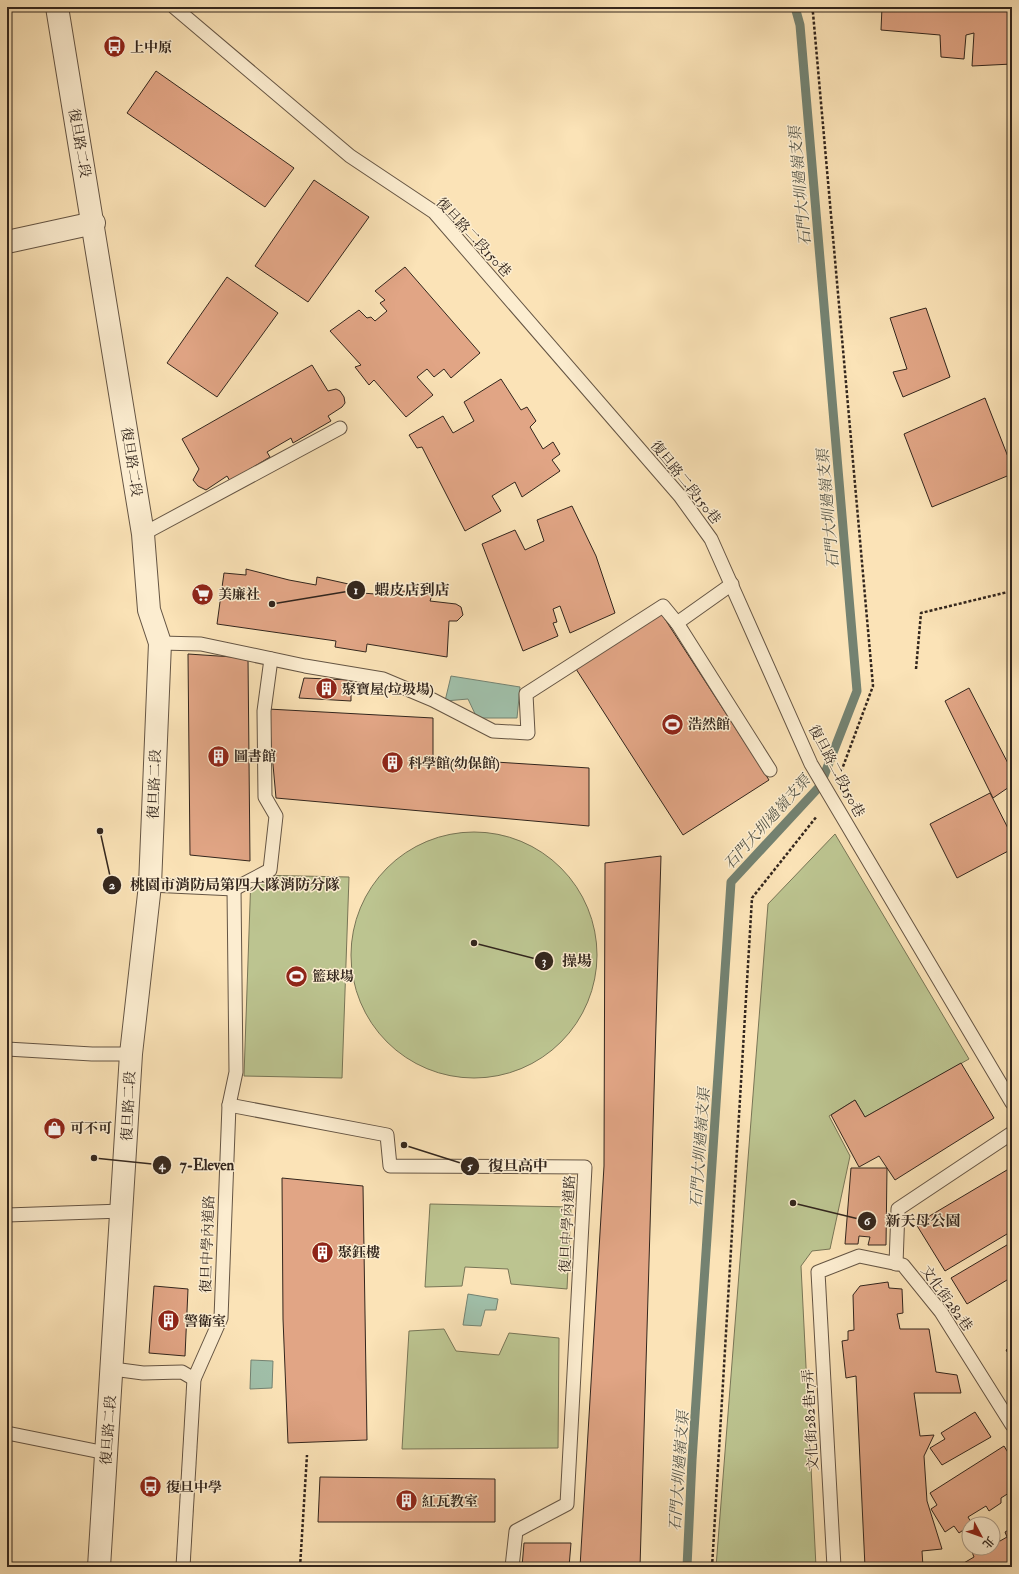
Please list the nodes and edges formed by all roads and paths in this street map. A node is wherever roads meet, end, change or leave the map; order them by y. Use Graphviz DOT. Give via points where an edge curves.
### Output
graph roads {
  1 [pos="57,7"];
  2 [pos="174,7"];
  3 [pos="811,7"];
  4 [pos="94,223"];
  5 [pos="7,242"];
  6 [pos="340,428"];
  7 [pos="143,534"];
  8 [pos="732,584"];
  9 [pos="1012,591"];
  10 [pos="676,623"];
  11 [pos="160,643"];
  12 [pos="271,659"];
  13 [pos="916,670"];
  14 [pos="770,770"];
  15 [pos="831,798"];
  16 [pos="150,885"];
  17 [pos="234,889"];
  18 [pos="7,1049"];
  19 [pos="131,1054"];
  20 [pos="1012,1103"];
  21 [pos="229,1105"];
  22 [pos="1012,1133"];
  23 [pos="122,1212"];
  24 [pos="7,1215"];
  25 [pos="896,1264"];
  26 [pos="818,1272"];
  27 [pos="112,1369"];
  28 [pos="194,1378"];
  29 [pos="1012,1425"];
  30 [pos="7,1433"];
  31 [pos="106,1453"];
  32 [pos="307,1455"];
  33 [pos="100,1567"];
  34 [pos="184,1567"];
  35 [pos="300,1567"];
  36 [pos="512,1567"];
  37 [pos="712,1567"];
  38 [pos="834,1567"];
  1 -- 4 [label="street, 復旦路二段"];
  2 -- 8 [label="lane, 復旦路二段150巷" via="350,156 434,212 680,496 711,539"];
  3 -- 15 [label="path" via="873,686"];
  4 -- 5 [label="street"];
  4 -- 7 [label="street, 復旦路二段"];
  6 -- 7 [label="lane"];
  7 -- 11 [label="street, 復旦路二段" via="149,610"];
  8 -- 10 [label="lane"];
  8 -- 15 [label="lane, 復旦路二段150巷" via="811,764"];
  9 -- 13 [label="path" via="921,613"];
  10 -- 12 [label="lane" via="663,606 526,694 528,733 492,731 433,700 383,679"];
  10 -- 14 [label="lane"];
  11 -- 12 [label="lane" via="201,644"];
  11 -- 16 [label="street, 復旦路二段"];
  12 -- 17 [label="lane" via="264,711 266,797 276,816 270,870"];
  15 -- 20 [label="lane, 復旦路二段150巷"];
  15 -- 37 [label="path" via="752,898"];
  16 -- 17 [label="lane"];
  16 -- 19 [label="street, 復旦路二段"];
  17 -- 21 [label="lane, 復旦中學內道路" via="236,1072"];
  18 -- 19 [label="lane"];
  19 -- 23 [label="street, 復旦路二段"];
  21 -- 28 [label="lane, 復旦中學內道路" via="221,1318"];
  21 -- 36 [label="lane, 復旦中學內道路" via="387,1135 390,1166 585,1167 567,1504 516,1531"];
  22 -- 25 [label="lane" via="898,1209"];
  23 -- 24 [label="lane"];
  23 -- 27 [label="street, 復旦路二段"];
  25 -- 26 [label="lane, 文化街282巷" via="859,1256"];
  25 -- 29 [label="lane, 文化街282巷" via="903,1265 941,1312"];
  26 -- 38 [label="lane, 文化街282巷17弄"];
  27 -- 28 [label="lane" via="143,1373 182,1372"];
  27 -- 31 [label="street, 復旦路二段"];
  28 -- 34 [label="lane, 復旦中學內道路"];
  30 -- 31 [label="lane"];
  31 -- 33 [label="street, 復旦路二段"];
  32 -- 35 [label="path"];
}
